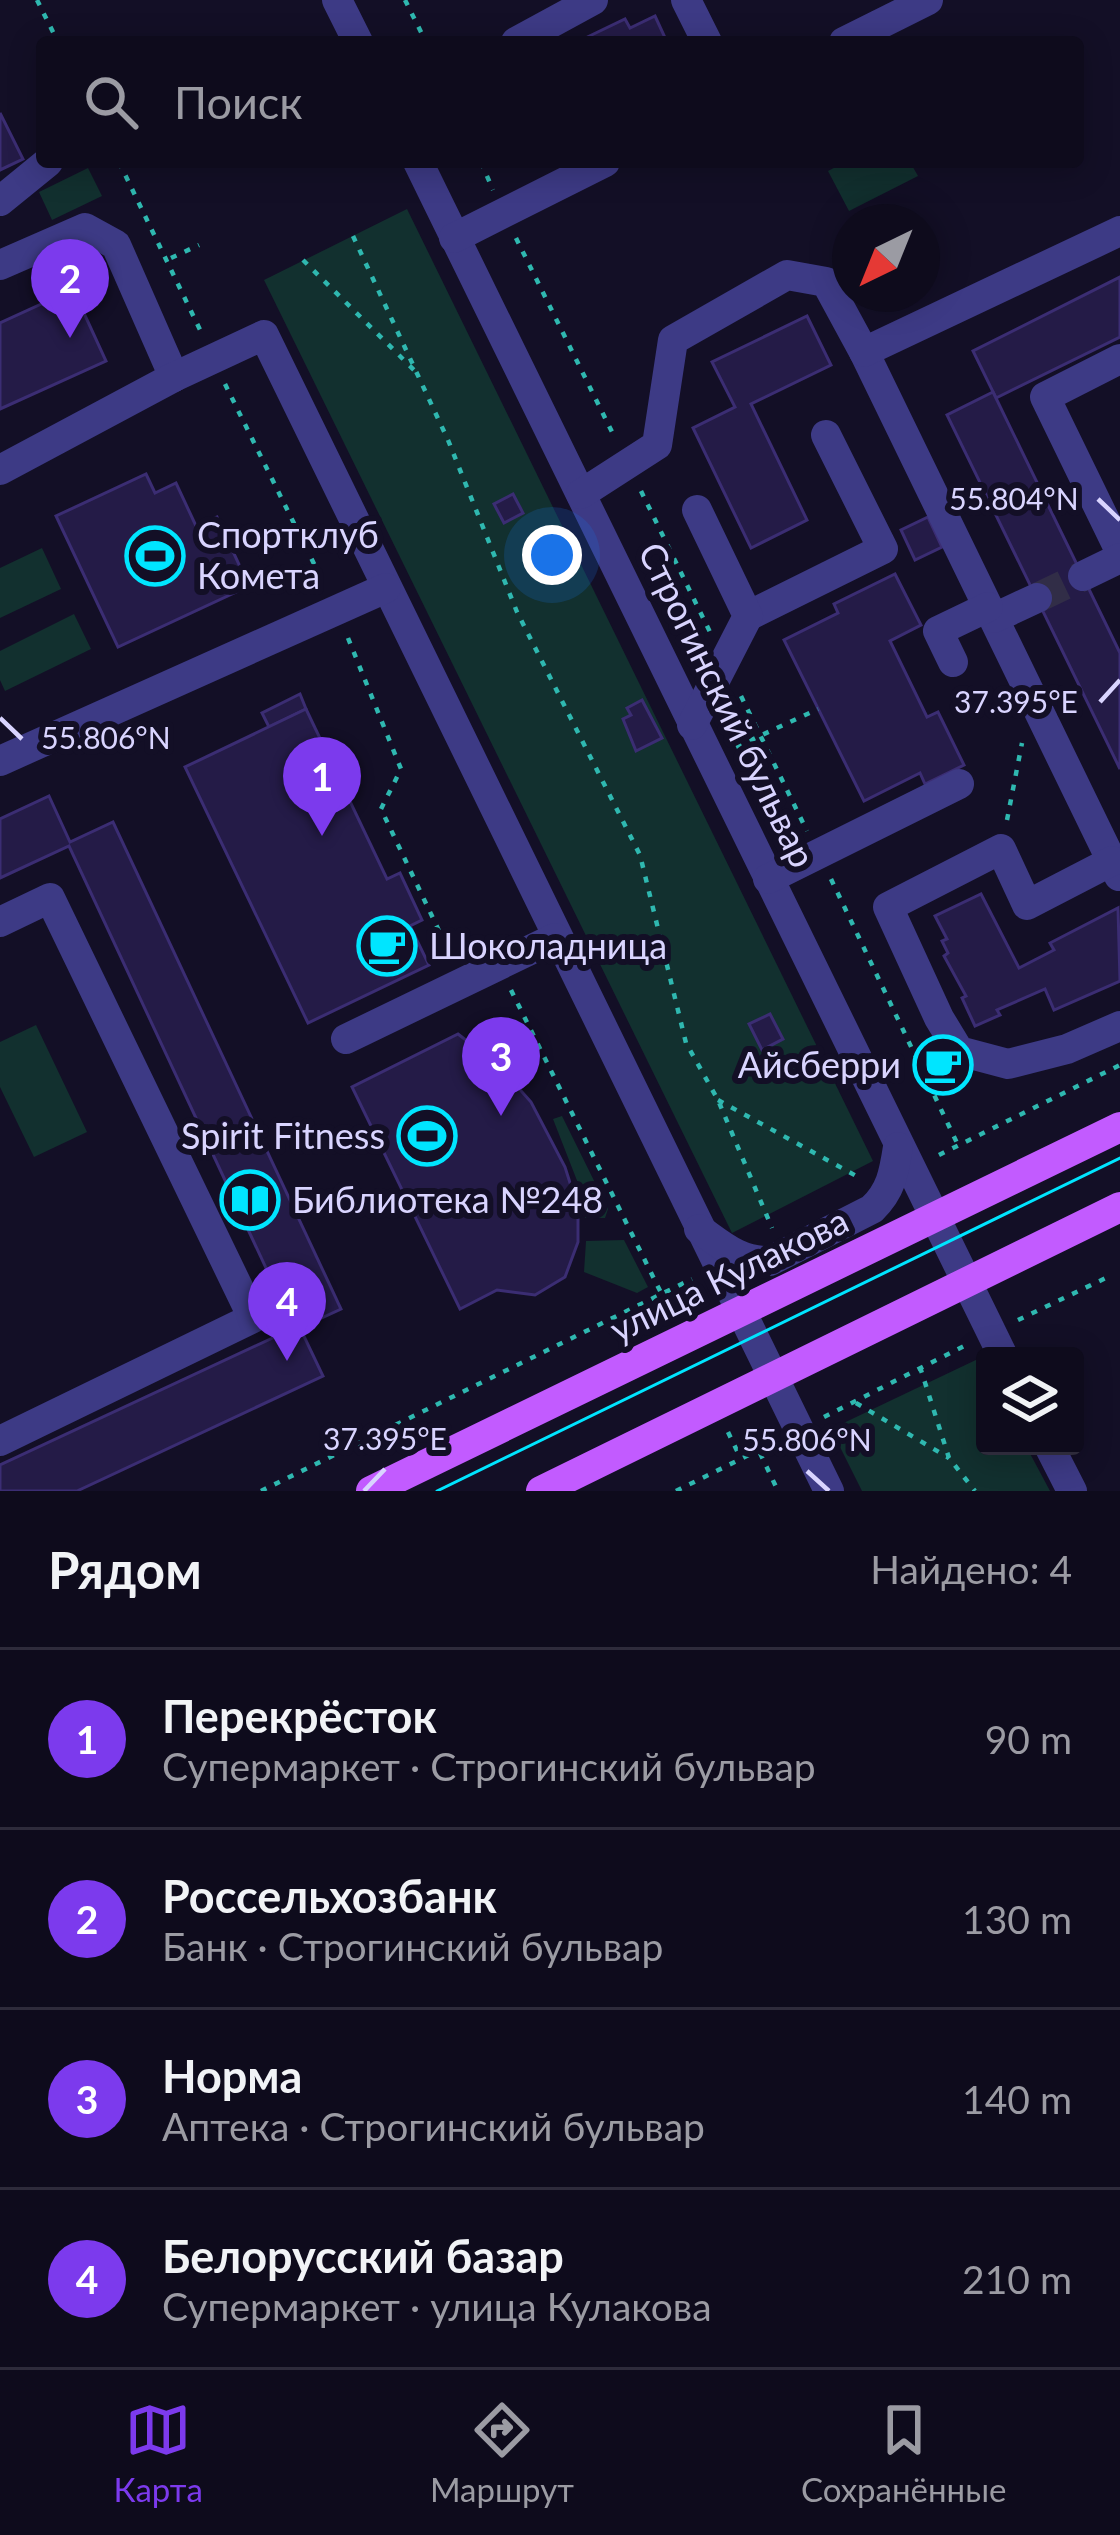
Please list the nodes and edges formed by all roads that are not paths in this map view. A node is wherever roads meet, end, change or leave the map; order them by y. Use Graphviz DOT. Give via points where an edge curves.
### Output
graph roads {
  1 [pos="337,0"];
  2 [pos="593,0"];
  3 [pos="686,0"];
  4 [pos="928,0"];
  5 [pos="355,36"];
  6 [pos="527,36"];
  7 [pos="704,36"];
  8 [pos="856,36"];
  9 [pos="41,168"];
  10 [pos="421,168"];
  11 [pos="561,172"];
  12 [pos="0,201"];
  13 [pos="1120,231"];
  14 [pos="454,238"];
  15 [pos="0,265"];
  16 [pos="864,352"];
  17 [pos="1120,359"];
  18 [pos="174,377"];
  19 [pos="826,435"];
  20 [pos="0,470"];
  21 [pos="581,494"];
  22 [pos="698,510"];
  23 [pos="1120,554"];
  24 [pos="1083,576"];
  25 [pos="386,588"];
  26 [pos="1036,598"];
  27 [pos="991,613"];
  28 [pos="748,616"];
  29 [pos="953,662"];
  30 [pos="692,724"];
  31 [pos="0,761"];
  32 [pos="958,784"];
  33 [pos="1116,870"];
  34 [pos="768,879"];
  35 [pos="0,922"];
  36 [pos="555,938"];
  37 [pos="1120,1026"];
  38 [pos="346,1039"];
  39 [pos="1120,1127"];
  40 [pos="898,1148"];
  41 [pos="1120,1207"];
  42 [pos="934,1220"];
  43 [pos="697,1228"];
  44 [pos="966,1282"];
  45 [pos="740,1314"];
  46 [pos="1002,1337"];
  47 [pos="772,1379"];
  48 [pos="0,1441"];
  49 [pos="1054,1455"];
  50 [pos="371,1491"];
  51 [pos="542,1491"];
  52 [pos="829,1491"];
  53 [pos="1072,1491"];
  1 -- 5 [label="street"];
  2 -- 6 [label="street"];
  3 -- 7 [label="street"];
  4 -- 8 [label="street"];
  9 -- 12 [label="street"];
  10 -- 14 [label="street, Строгинский бульвар"];
  11 -- 14 [label="street"];
  13 -- 16 [label="street"];
  14 -- 21 [label="street, Строгинский бульвар"];
  15 -- 18 [label="street" via="85,228 116,244"];
  16 -- 21 [label="street" via="826,282 787,275 674,340 657,445"];
  16 -- 27 [label="street"];
  17 -- 23 [label="street" via="1045,397"];
  18 -- 20 [label="street"];
  18 -- 25 [label="street" via="264,335"];
  19 -- 28 [label="street" via="883,549"];
  21 -- 30 [label="street, Строгинский бульвар"];
  22 -- 28 [label="street"];
  23 -- 24 [label="street"];
  25 -- 31 [label="street"];
  25 -- 36 [label="street"];
  26 -- 27 [label="street"];
  27 -- 29 [label="street" via="938,632"];
  27 -- 33 [label="street"];
  28 -- 30 [label="street"];
  30 -- 34 [label="street, Строгинский бульвар"];
  32 -- 34 [label="street"];
  33 -- 37 [label="street" via="1028,905 1001,849 888,907 959,1051 1008,1064"];
  34 -- 40 [label="street, Строгинский бульвар"];
  35 -- 48 [label="street" via="50,898 253,1318"];
  36 -- 38 [label="street"];
  36 -- 43 [label="street"];
  39 -- 42 [label="main road, улица Кулакова"];
  40 -- 42 [label="street, Строгинский бульвар"];
  40 -- 43 [label="street" via="885,1197 872,1209 770,1261 737,1256"];
  41 -- 44 [label="main road"];
  42 -- 44 [label="street, Строгинский бульвар"];
  42 -- 45 [label="main road, улица Кулакова"];
  43 -- 45 [label="street"];
  44 -- 46 [label="street, Строгинский бульвар"];
  44 -- 47 [label="main road"];
  45 -- 47 [label="street"];
  45 -- 50 [label="main road, улица Кулакова"];
  47 -- 51 [label="main road"];
  47 -- 52 [label="street"];
  49 -- 53 [label="street"];
}
